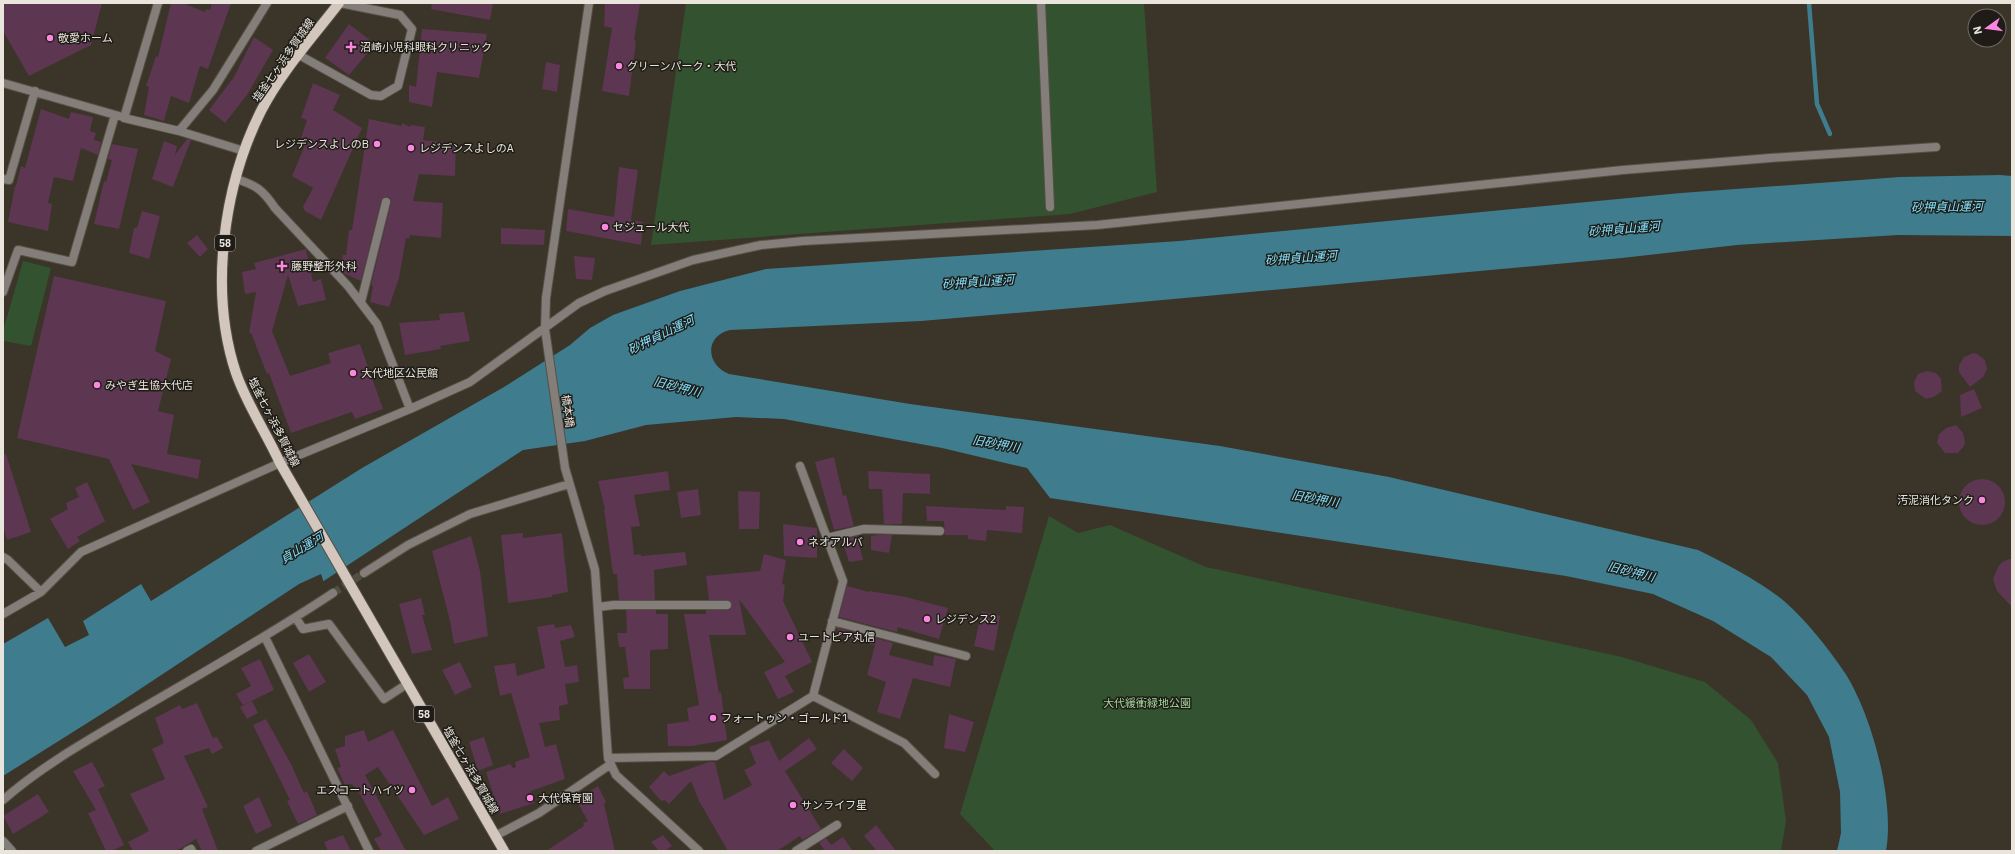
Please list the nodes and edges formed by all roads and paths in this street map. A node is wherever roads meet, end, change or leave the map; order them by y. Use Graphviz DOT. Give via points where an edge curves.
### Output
graph roads {
  1 [pos="158,3"];
  2 [pos="267,3"];
  3 [pos="339,3"];
  4 [pos="589,3"];
  5 [pos="1041,3"];
  6 [pos="299,55"];
  7 [pos="3,83"];
  8 [pos="35,92"];
  9 [pos="115,115"];
  10 [pos="124,118"];
  11 [pos="179,131"];
  12 [pos="1936,147"];
  13 [pos="244,151"];
  14 [pos="3,179"];
  15 [pos="236,179"];
  16 [pos="386,202"];
  17 [pos="1050,208"];
  18 [pos="3,292"];
  19 [pos="361,302"];
  20 [pos="545,329"];
  21 [pos="410,409"];
  22 [pos="280,462"];
  23 [pos="800,466"];
  24 [pos="569,484"];
  25 [pos="940,531"];
  26 [pos="827,538"];
  27 [pos="3,557"];
  28 [pos="364,573"];
  29 [pos="40,592"];
  30 [pos="333,593"];
  31 [pos="727,605"];
  32 [pos="598,607"];
  33 [pos="3,614"];
  34 [pos="296,618"];
  35 [pos="832,621"];
  36 [pos="265,637"];
  37 [pos="966,656"];
  38 [pos="407,684"];
  39 [pos="813,696"];
  40 [pos="609,761"];
  41 [pos="935,774"];
  42 [pos="3,800"];
  43 [pos="348,806"];
  44 [pos="837,825"];
  45 [pos="495,836"];
  46 [pos="3,841"];
  47 [pos="12,851"];
  48 [pos="187,851"];
  49 [pos="192,851"];
  50 [pos="256,851"];
  51 [pos="369,851"];
  52 [pos="504,851"];
  53 [pos="699,851"];
  54 [pos="796,851"];
  1 -- 10 [label="street"];
  2 -- 11 [label="street" via="213,90"];
  3 -- 6 [label="main road, 塩釜七ヶ浜多賀城線 / 58"];
  3 -- 6 [label="street" via="400,15 412,29 398,86 381,96 371,94"];
  4 -- 20 [label="street, 橋本橋" via="546,298"];
  5 -- 17 [label="street"];
  6 -- 13 [label="main road, 塩釜七ヶ浜多賀城線 / 58" via="262,110"];
  7 -- 8 [label="street"];
  8 -- 9 [label="street"];
  8 -- 14 [label="street" via="9,180"];
  9 -- 10 [label="street"];
  9 -- 18 [label="street" via="72,262 18,250"];
  10 -- 11 [label="street"];
  11 -- 13 [label="street"];
  12 -- 20 [label="street" via="1615,171 1097,224 761,245 693,260 605,291 579,303"];
  13 -- 15 [label="main road, 塩釜七ヶ浜多賀城線 / 58"];
  15 -- 19 [label="street" via="254,184 266,195"];
  15 -- 22 [label="main road, 塩釜七ヶ浜多賀城線 / 58" via="223,256 222,301 225,329 236,373"];
  16 -- 19 [label="street"];
  19 -- 21 [label="street" via="377,324"];
  20 -- 21 [label="street" via="470,382"];
  20 -- 24 [label="street, 橋本橋"];
  21 -- 22 [label="street"];
  22 -- 29 [label="street" via="81,552"];
  22 -- 38 [label="main road, 塩釜七ヶ浜多賀城線 / 58"];
  23 -- 26 [label="street"];
  24 -- 28 [label="street" via="470,514 408,545"];
  24 -- 32 [label="street, 橋本橋" via="595,570"];
  25 -- 26 [label="street" via="864,530"];
  26 -- 35 [label="street" via="843,581"];
  27 -- 29 [label="street"];
  29 -- 33 [label="street"];
  30 -- 34 [label="street"];
  31 -- 32 [label="street"];
  32 -- 40 [label="street, 橋本橋"];
  34 -- 36 [label="street"];
  34 -- 38 [label="street" via="303,629 329,624 384,699"];
  35 -- 37 [label="street"];
  35 -- 39 [label="street"];
  36 -- 42 [label="street" via="62,755 28,778"];
  36 -- 43 [label="street"];
  38 -- 45 [label="main road, 塩釜七ヶ浜多賀城線 / 58"];
  39 -- 40 [label="street" via="716,756"];
  39 -- 41 [label="street" via="904,743"];
  40 -- 45 [label="street" via="539,813"];
  40 -- 53 [label="street" via="616,775"];
  43 -- 50 [label="street"];
  43 -- 51 [label="street"];
  44 -- 54 [label="street"];
  45 -- 52 [label="main road, 塩釜七ヶ浜多賀城線 / 58"];
  46 -- 47 [label="street"];
  48 -- 49 [label="street"];
}
